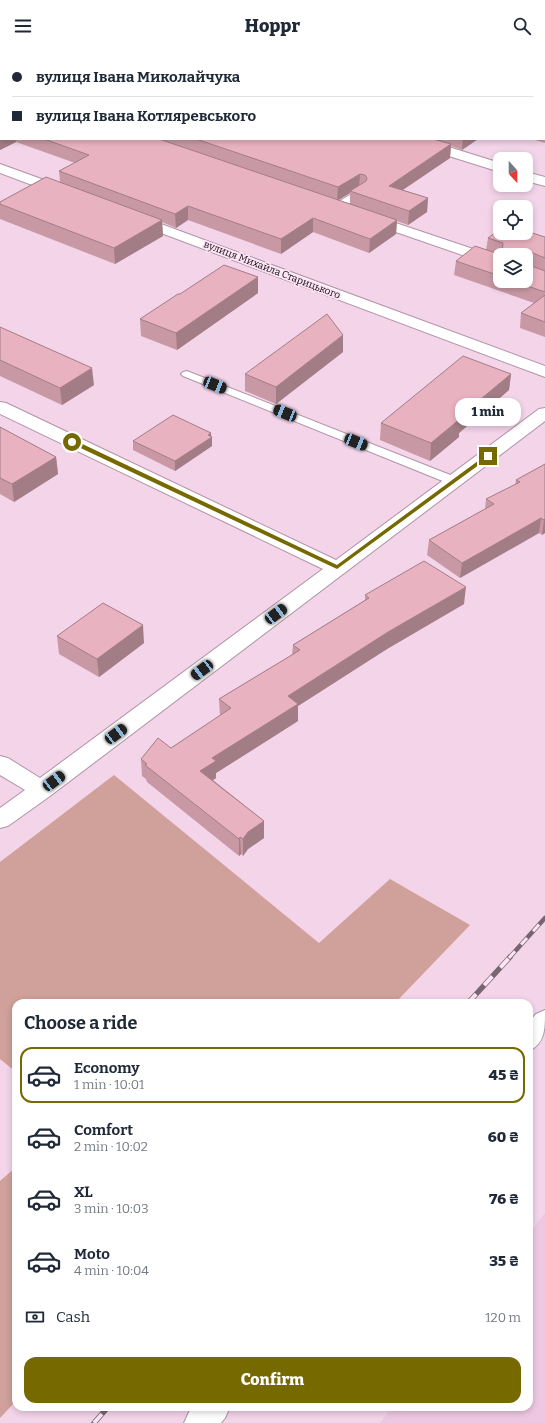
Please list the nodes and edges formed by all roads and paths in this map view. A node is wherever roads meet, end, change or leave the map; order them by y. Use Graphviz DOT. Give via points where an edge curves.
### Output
graph roads {
  1 [pos="412,140"];
  2 [pos="493,166"];
  3 [pos="0,168"];
  4 [pos="533,178"];
  5 [pos="545,182"];
  6 [pos="360,192"];
  7 [pos="75,196"];
  8 [pos="322,202"];
  9 [pos="337,207"];
  10 [pos="120,212"];
  11 [pos="493,261"];
  12 [pos="545,372"];
  13 [pos="187,374"];
  14 [pos="0,407"];
  15 [pos="545,413"];
  16 [pos="454,481"];
  17 [pos="337,568"];
  18 [pos="0,764"];
  19 [pos="42,790"];
  20 [pos="0,820"];
  21 [pos="545,1021"];
  22 [pos="533,1035"];
  23 [pos="210,1411"];
  24 [pos="200,1423"];
  1 -- 2 [label="street"];
  3 -- 7 [label="street"];
  4 -- 5 [label="street"];
  6 -- 9 [label="lane"];
  8 -- 9 [label="street"];
  9 -- 11 [label="street"];
  10 -- 12 [label="street, вулиця Михайла Старицького"];
  13 -- 16 [label="lane"];
  14 -- 17 [label="street"];
  15 -- 16 [label="street"];
  16 -- 17 [label="street"];
  17 -- 19 [label="street"];
  18 -- 19 [label="street"];
  19 -- 20 [label="street"];
  21 -- 22 [label="street"];
  23 -- 24 [label="street"];
}
